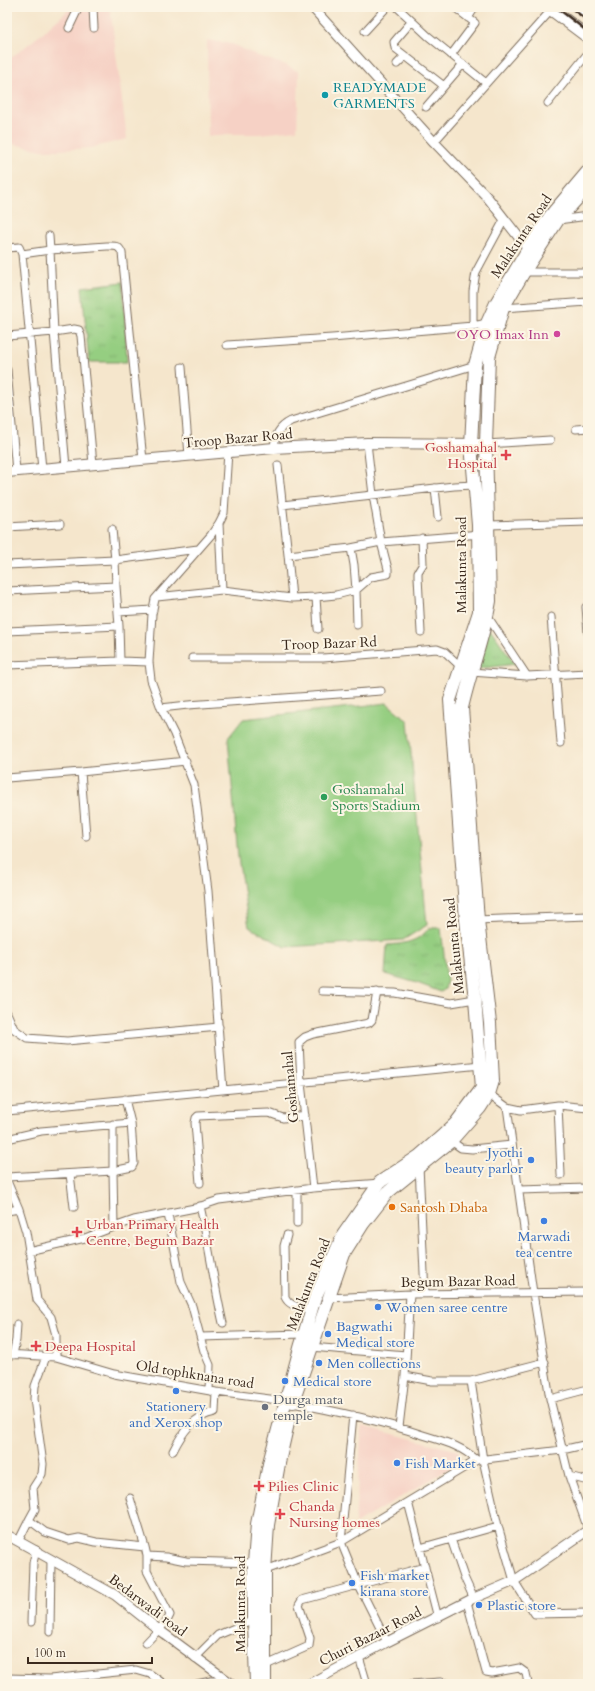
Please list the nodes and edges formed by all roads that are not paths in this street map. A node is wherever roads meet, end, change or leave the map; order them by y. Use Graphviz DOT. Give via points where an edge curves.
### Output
graph roads {
  1 [pos="79,7"];
  2 [pos="93,7"];
  3 [pos="312,7"];
  4 [pos="387,7"];
  5 [pos="397,7"];
  6 [pos="476,7"];
  7 [pos="579,7"];
  8 [pos="456,8"];
  9 [pos="551,8"];
  10 [pos="588,13"];
  11 [pos="468,18"];
  12 [pos="412,21"];
  13 [pos="69,28"];
  14 [pos="94,28"];
  15 [pos="365,31"];
  16 [pos="588,37"];
  17 [pos="588,53"];
  18 [pos="451,55"];
  19 [pos="405,56"];
  20 [pos="397,64"];
  21 [pos="463,64"];
  22 [pos="486,83"];
  23 [pos="444,86"];
  24 [pos="548,103"];
  25 [pos="426,107"];
  26 [pos="434,142"];
  27 [pos="588,171"];
  28 [pos="588,187"];
  29 [pos="588,216"];
  30 [pos="504,220"];
  31 [pos="558,220"];
  32 [pos="48,236"];
  33 [pos="7,248"];
  34 [pos="528,249"];
  35 [pos="50,250"];
  36 [pos="22,254"];
  37 [pos="524,272"];
  38 [pos="588,272"];
  39 [pos="588,302"];
  40 [pos="503,308"];
  41 [pos="487,323"];
  42 [pos="473,326"];
  43 [pos="54,332"];
  44 [pos="29,335"];
  45 [pos="7,336"];
  46 [pos="227,345"];
  47 [pos="475,365"];
  48 [pos="182,367"];
  49 [pos="7,370"];
  50 [pos="588,428"];
  51 [pos="576,429"];
  52 [pos="550,440"];
  53 [pos="368,443"];
  54 [pos="486,444"];
  55 [pos="471,445"];
  56 [pos="274,448"];
  57 [pos="228,452"];
  58 [pos="189,456"];
  59 [pos="143,460"];
  60 [pos="94,464"];
  61 [pos="278,465"];
  62 [pos="66,467"];
  63 [pos="42,469"];
  64 [pos="12,472"];
  65 [pos="475,485"];
  66 [pos="436,488"];
  67 [pos="373,495"];
  68 [pos="282,505"];
  69 [pos="438,517"];
  70 [pos="588,522"];
  71 [pos="60,524"];
  72 [pos="219,524"];
  73 [pos="7,527"];
  74 [pos="112,529"];
  75 [pos="485,531"];
  76 [pos="422,538"];
  77 [pos="381,542"];
  78 [pos="198,548"];
  79 [pos="351,548"];
  80 [pos="288,555"];
  81 [pos="115,560"];
  82 [pos="7,565"];
  83 [pos="116,586"];
  84 [pos="222,590"];
  85 [pos="356,590"];
  86 [pos="7,591"];
  87 [pos="157,597"];
  88 [pos="316,597"];
  89 [pos="292,598"];
  90 [pos="586,608"];
  91 [pos="153,610"];
  92 [pos="118,612"];
  93 [pos="483,614"];
  94 [pos="551,617"];
  95 [pos="357,625"];
  96 [pos="118,626"];
  97 [pos="318,629"];
  98 [pos="7,631"];
  99 [pos="421,632"];
  100 [pos="588,633"];
  101 [pos="192,658"];
  102 [pos="120,661"];
  103 [pos="149,662"];
  104 [pos="7,665"];
  105 [pos="466,669"];
  106 [pos="588,673"];
  107 [pos="556,674"];
  108 [pos="527,676"];
  109 [pos="381,691"];
  110 [pos="161,708"];
  111 [pos="561,743"];
  112 [pos="186,762"];
  113 [pos="81,772"];
  114 [pos="7,778"];
  115 [pos="86,836"];
  116 [pos="588,916"];
  117 [pos="472,920"];
  118 [pos="322,991"];
  119 [pos="377,992"];
  120 [pos="475,1000"];
  121 [pos="7,1013"];
  122 [pos="219,1027"];
  123 [pos="481,1065"];
  124 [pos="301,1082"];
  125 [pos="223,1090"];
  126 [pos="489,1094"];
  127 [pos="125,1099"];
  128 [pos="558,1105"];
  129 [pos="507,1107"];
  130 [pos="588,1108"];
  131 [pos="7,1111"];
  132 [pos="305,1115"];
  133 [pos="131,1123"];
  134 [pos="113,1124"];
  135 [pos="458,1126"];
  136 [pos="7,1139"];
  137 [pos="451,1141"];
  138 [pos="512,1145"];
  139 [pos="419,1166"];
  140 [pos="113,1170"];
  141 [pos="70,1174"];
  142 [pos="561,1175"];
  143 [pos="7,1177"];
  144 [pos="7,1181"];
  145 [pos="380,1182"];
  146 [pos="200,1183"];
  147 [pos="313,1188"];
  148 [pos="393,1188"];
  149 [pos="588,1188"];
  150 [pos="519,1190"];
  151 [pos="297,1191"];
  152 [pos="200,1206"];
  153 [pos="74,1207"];
  154 [pos="19,1209"];
  155 [pos="7,1211"];
  156 [pos="168,1214"];
  157 [pos="297,1223"];
  158 [pos="114,1227"];
  159 [pos="287,1236"];
  160 [pos="28,1251"];
  161 [pos="588,1292"];
  162 [pos="533,1293"];
  163 [pos="410,1294"];
  164 [pos="425,1294"];
  165 [pos="322,1297"];
  166 [pos="312,1310"];
  167 [pos="223,1323"];
  168 [pos="17,1324"];
  169 [pos="304,1334"];
  170 [pos="201,1337"];
  171 [pos="311,1348"];
  172 [pos="10,1354"];
  173 [pos="406,1355"];
  174 [pos="46,1357"];
  175 [pos="56,1357"];
  176 [pos="545,1362"];
  177 [pos="405,1376"];
  178 [pos="471,1381"];
  179 [pos="208,1390"];
  180 [pos="588,1390"];
  181 [pos="216,1392"];
  182 [pos="550,1399"];
  183 [pos="289,1402"];
  184 [pos="353,1415"];
  185 [pos="398,1427"];
  186 [pos="588,1444"];
  187 [pos="562,1450"];
  188 [pos="173,1451"];
  189 [pos="480,1460"];
  190 [pos="568,1476"];
  191 [pos="588,1481"];
  192 [pos="130,1498"];
  193 [pos="408,1502"];
  194 [pos="29,1520"];
  195 [pos="498,1526"];
  196 [pos="588,1529"];
  197 [pos="7,1534"];
  198 [pos="451,1539"];
  199 [pos="19,1540"];
  200 [pos="341,1542"];
  201 [pos="145,1547"];
  202 [pos="420,1548"];
  203 [pos="36,1550"];
  204 [pos="147,1556"];
  205 [pos="51,1559"];
  206 [pos="425,1567"];
  207 [pos="258,1569"];
  208 [pos="514,1581"];
  209 [pos="358,1584"];
  210 [pos="471,1601"];
  211 [pos="588,1613"];
  212 [pos="438,1618"];
  213 [pos="254,1620"];
  214 [pos="31,1622"];
  215 [pos="159,1630"];
  216 [pos="50,1632"];
  217 [pos="387,1642"];
  218 [pos="146,1643"];
  219 [pos="358,1657"];
  220 [pos="195,1658"];
  221 [pos="264,1666"];
  222 [pos="7,1678"];
  223 [pos="230,1683"];
  224 [pos="164,1684"];
  225 [pos="197,1684"];
  226 [pos="256,1684"];
  227 [pos="265,1684"];
  228 [pos="309,1684"];
  229 [pos="367,1684"];
  230 [pos="411,1684"];
  231 [pos="449,1684"];
  232 [pos="528,1684"];
  1 -- 13 [label="street"];
  2 -- 14 [label="street"];
  3 -- 26 [label="street"];
  4 -- 15 [label="street"];
  5 -- 12 [label="street"];
  6 -- 11 [label="street"];
  7 -- 10 [label="main road"];
  8 -- 11 [label="street"];
  9 -- 16 [label="main road"];
  9 -- 22 [label="street"];
  11 -- 18 [label="street" via="475,23"];
  12 -- 18 [label="street"];
  12 -- 19 [label="street" via="394,42 395,48"];
  17 -- 24 [label="street"];
  18 -- 21 [label="street"];
  19 -- 20 [label="street"];
  19 -- 23 [label="street"];
  21 -- 22 [label="street"];
  21 -- 23 [label="street"];
  22 -- 26 [label="street"];
  23 -- 25 [label="street"];
  26 -- 30 [label="street" via="488,198"];
  27 -- 34 [label="main road, Malakunta Road" via="550,216"];
  28 -- 31 [label="main road"];
  29 -- 31 [label="street"];
  30 -- 34 [label="street"];
  30 -- 42 [label="street" via="476,272"];
  31 -- 37 [label="main road"];
  32 -- 35 [label="street"];
  33 -- 36 [label="street" via="19,247"];
  34 -- 41 [label="main road, Malakunta Road"];
  35 -- 36 [label="street"];
  35 -- 43 [label="street"];
  35 -- 59 [label="street" via="116,246 120,248"];
  36 -- 44 [label="street"];
  37 -- 38 [label="street"];
  37 -- 40 [label="main road"];
  39 -- 40 [label="street"];
  40 -- 54 [label="main road" via="489,357"];
  41 -- 42 [label="street"];
  41 -- 47 [label="main road, Malakunta Road"];
  42 -- 46 [label="street"];
  43 -- 44 [label="street"];
  43 -- 60 [label="street" via="74,329 79,330 81,336"];
  43 -- 62 [label="street"];
  44 -- 45 [label="street"];
  44 -- 63 [label="street"];
  47 -- 55 [label="main road, Malakunta Road"];
  47 -- 56 [label="street" via="291,421 279,430"];
  48 -- 58 [label="street"];
  49 -- 64 [label="street"];
  50 -- 51 [label="street"];
  52 -- 54 [label="street"];
  53 -- 55 [label="main road, Troop Bazar Road"];
  53 -- 56 [label="main road, Troop Bazar Road"];
  53 -- 67 [label="street"];
  54 -- 55 [label="main road, Troop Bazar Road"];
  54 -- 75 [label="main road"];
  55 -- 65 [label="main road, Malakunta Road"];
  56 -- 57 [label="main road, Troop Bazar Road"];
  57 -- 58 [label="main road, Troop Bazar Road"];
  57 -- 72 [label="street" via="224,512"];
  58 -- 59 [label="main road, Troop Bazar Road"];
  59 -- 60 [label="main road, Troop Bazar Road"];
  60 -- 62 [label="main road, Troop Bazar Road"];
  61 -- 68 [label="street"];
  62 -- 63 [label="main road, Troop Bazar Road"];
  63 -- 64 [label="main road, Troop Bazar Road"];
  65 -- 66 [label="street"];
  65 -- 75 [label="main road, Malakunta Road"];
  66 -- 67 [label="street"];
  66 -- 69 [label="street"];
  67 -- 68 [label="street"];
  67 -- 77 [label="street"];
  68 -- 80 [label="street"];
  70 -- 75 [label="street"];
  71 -- 73 [label="street"];
  72 -- 78 [label="street"];
  72 -- 84 [label="street"];
  74 -- 81 [label="street"];
  75 -- 76 [label="street"];
  75 -- 93 [label="main road, Malakunta Road"];
  76 -- 77 [label="street"];
  76 -- 99 [label="street" via="423,564 418,572"];
  77 -- 79 [label="street"];
  77 -- 85 [label="street" via="388,574 371,577"];
  78 -- 81 [label="street"];
  78 -- 87 [label="street"];
  79 -- 80 [label="street"];
  79 -- 85 [label="street"];
  80 -- 89 [label="street"];
  81 -- 82 [label="street"];
  81 -- 83 [label="street"];
  83 -- 86 [label="street"];
  83 -- 92 [label="street"];
  84 -- 87 [label="street"];
  84 -- 89 [label="street"];
  85 -- 88 [label="street"];
  85 -- 95 [label="street"];
  87 -- 91 [label="street"];
  88 -- 89 [label="street"];
  88 -- 97 [label="street"];
  90 -- 100 [label="street"];
  91 -- 92 [label="street"];
  91 -- 103 [label="street"];
  92 -- 96 [label="street"];
  93 -- 105 [label="main road, Malakunta Road"];
  93 -- 108 [label="street"];
  94 -- 107 [label="street"];
  96 -- 98 [label="street"];
  96 -- 102 [label="street"];
  101 -- 105 [label="street, Troop Bazar Rd" via="323,658 437,649 445,652"];
  102 -- 103 [label="street"];
  102 -- 104 [label="street"];
  103 -- 110 [label="street" via="151,680"];
  105 -- 108 [label="street"];
  105 -- 117 [label="main road, Malakunta Road" via="450,700"];
  106 -- 107 [label="street"];
  107 -- 108 [label="street"];
  107 -- 111 [label="street"];
  109 -- 110 [label="street"];
  110 -- 112 [label="street"];
  112 -- 113 [label="street"];
  112 -- 122 [label="street" via="194,785 208,891"];
  113 -- 114 [label="street"];
  113 -- 115 [label="street"];
  116 -- 117 [label="street"];
  117 -- 120 [label="main road, Malakunta Road"];
  117 -- 126 [label="main road" via="490,1023 493,1081"];
  118 -- 119 [label="street"];
  119 -- 120 [label="street" via="451,1003"];
  119 -- 124 [label="street, Goshamahal" via="372,1020 369,1023 305,1036 300,1042"];
  120 -- 123 [label="main road, Malakunta Road"];
  121 -- 122 [label="street" via="14,1029 27,1038 67,1041"];
  122 -- 125 [label="street"];
  123 -- 124 [label="street"];
  123 -- 135 [label="main road, Malakunta Road" via="482,1088"];
  124 -- 125 [label="street"];
  124 -- 132 [label="street, Goshamahal"];
  125 -- 127 [label="street"];
  126 -- 129 [label="street"];
  126 -- 135 [label="main road" via="480,1108"];
  127 -- 131 [label="street"];
  127 -- 133 [label="street"];
  128 -- 129 [label="street" via="521,1110"];
  128 -- 130 [label="street"];
  128 -- 142 [label="street"];
  129 -- 138 [label="street"];
  132 -- 146 [label="street" via="283,1118 269,1113 198,1116 195,1120"];
  132 -- 147 [label="street, Goshamahal"];
  133 -- 134 [label="street"];
  133 -- 140 [label="street" via="134,1163 132,1166"];
  134 -- 136 [label="street" via="41,1131"];
  134 -- 140 [label="street"];
  135 -- 137 [label="main road"];
  135 -- 145 [label="main road, Malakunta Road"];
  137 -- 138 [label="street" via="461,1148 472,1149"];
  137 -- 139 [label="main road"];
  138 -- 150 [label="street"];
  139 -- 148 [label="main road"];
  139 -- 164 [label="street"];
  140 -- 141 [label="street"];
  140 -- 158 [label="street"];
  141 -- 143 [label="street"];
  141 -- 153 [label="street"];
  144 -- 154 [label="street"];
  145 -- 147 [label="street"];
  145 -- 148 [label="street"];
  145 -- 165 [label="main road, Malakunta Road" via="343,1235"];
  147 -- 151 [label="street"];
  148 -- 165 [label="main road" via="363,1224"];
  149 -- 150 [label="street"];
  150 -- 162 [label="street"];
  151 -- 152 [label="street" via="219,1200"];
  151 -- 157 [label="street"];
  152 -- 156 [label="street"];
  152 -- 167 [label="street"];
  154 -- 155 [label="street"];
  154 -- 160 [label="street" via="26,1232"];
  156 -- 158 [label="street" via="134,1220"];
  156 -- 170 [label="street" via="181,1282 192,1306"];
  158 -- 160 [label="street" via="85,1238"];
  159 -- 166 [label="street" via="284,1246 285,1296 292,1305"];
  160 -- 175 [label="street" via="37,1300 51,1317 56,1335"];
  161 -- 162 [label="street, Begum Bazar Road"];
  162 -- 164 [label="street, Begum Bazar Road"];
  162 -- 176 [label="street"];
  163 -- 164 [label="street, Begum Bazar Road"];
  163 -- 165 [label="street, Begum Bazar Road"];
  163 -- 173 [label="street"];
  165 -- 166 [label="main road, Malakunta Road"];
  165 -- 171 [label="main road"];
  166 -- 169 [label="main road, Malakunta Road"];
  168 -- 172 [label="street" via="16,1340"];
  169 -- 170 [label="street"];
  169 -- 183 [label="main road, Malakunta Road"];
  170 -- 179 [label="street" via="210,1365"];
  171 -- 173 [label="street"];
  171 -- 183 [label="main road"];
  172 -- 174 [label="street, Old tophknana road"];
  173 -- 177 [label="street"];
  174 -- 175 [label="street, Old tophknana road"];
  174 -- 194 [label="street" via="35,1386 34,1399 40,1434 42,1474 33,1488 35,1509"];
  175 -- 179 [label="street, Old tophknana road" via="114,1374"];
  176 -- 178 [label="street"];
  176 -- 182 [label="street"];
  177 -- 178 [label="street"];
  177 -- 185 [label="street"];
  178 -- 189 [label="street"];
  179 -- 181 [label="street, Old tophknana road"];
  180 -- 182 [label="street"];
  181 -- 183 [label="street, Old tophknana road"];
  181 -- 188 [label="street" via="215,1412 193,1421"];
  182 -- 187 [label="street"];
  183 -- 184 [label="street, Old tophknana road"];
  183 -- 207 [label="main road, Malakunta Road" via="270,1459 257,1524"];
  184 -- 185 [label="street, Old tophknana road"];
  184 -- 200 [label="street"];
  185 -- 189 [label="street, Old tophknana road" via="465,1450"];
  186 -- 187 [label="street"];
  187 -- 189 [label="street"];
  187 -- 190 [label="street"];
  189 -- 193 [label="street"];
  189 -- 195 [label="street"];
  190 -- 191 [label="street"];
  190 -- 196 [label="street"];
  192 -- 201 [label="street"];
  193 -- 200 [label="street"];
  193 -- 202 [label="street"];
  194 -- 199 [label="street"];
  194 -- 201 [label="street" via="45,1532 69,1540 79,1538"];
  195 -- 198 [label="street"];
  195 -- 208 [label="street"];
  196 -- 208 [label="street, Churi Bazaar Road"];
  197 -- 199 [label="street, Bedarwadi road"];
  198 -- 202 [label="street"];
  198 -- 210 [label="street"];
  199 -- 203 [label="street, Bedarwadi road"];
  200 -- 207 [label="street"];
  200 -- 209 [label="street"];
  201 -- 204 [label="street"];
  202 -- 206 [label="street"];
  203 -- 205 [label="street, Bedarwadi road"];
  203 -- 214 [label="street" via="33,1564"];
  204 -- 207 [label="street"];
  204 -- 215 [label="street" via="148,1571 170,1615"];
  205 -- 215 [label="street, Bedarwadi road" via="115,1595"];
  205 -- 216 [label="street"];
  206 -- 209 [label="street"];
  206 -- 212 [label="street"];
  207 -- 213 [label="main road, Malakunta Road"];
  207 -- 221 [label="main road"];
  208 -- 210 [label="street, Churi Bazaar Road"];
  208 -- 211 [label="street" via="535,1614"];
  209 -- 217 [label="street"];
  209 -- 221 [label="street" via="302,1600 299,1604 310,1638 309,1646"];
  210 -- 212 [label="street, Churi Bazaar Road"];
  210 -- 232 [label="street" via="486,1672 492,1674 519,1668 526,1674"];
  212 -- 217 [label="street, Churi Bazaar Road"];
  213 -- 220 [label="street" via="218,1635"];
  213 -- 226 [label="main road, Malakunta Road"];
  215 -- 218 [label="street"];
  215 -- 220 [label="street, Bedarwadi road"];
  217 -- 219 [label="street, Churi Bazaar Road"];
  219 -- 228 [label="street, Churi Bazaar Road"];
  219 -- 229 [label="street"];
  220 -- 223 [label="street, Bedarwadi road"];
  221 -- 227 [label="main road"];
  222 -- 224 [label="street" via="50,1679 136,1670 150,1674"];
  223 -- 225 [label="street" via="211,1681"];
  230 -- 231 [label="street"];
}
